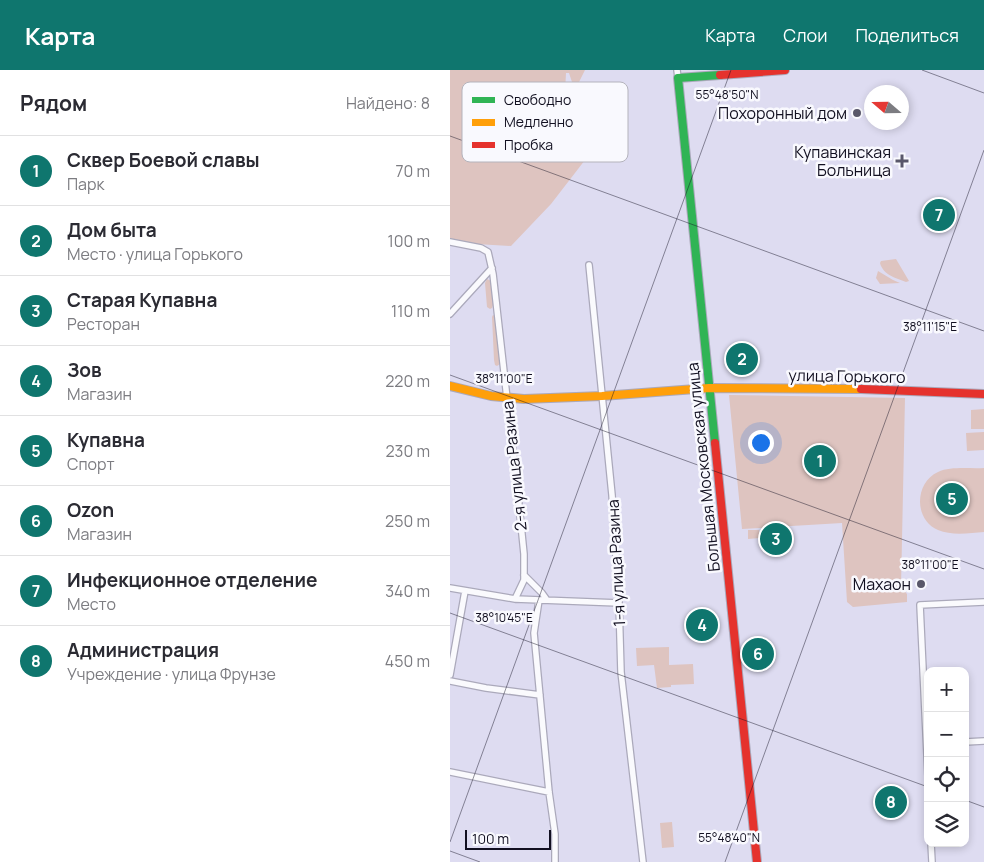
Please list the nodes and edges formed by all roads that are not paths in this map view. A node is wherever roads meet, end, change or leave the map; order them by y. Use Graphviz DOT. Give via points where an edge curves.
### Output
graph roads {
  1 [pos="785,70"];
  2 [pos="678,74"];
  3 [pos="450,242"];
  4 [pos="589,265"];
  5 [pos="492,268"];
  6 [pos="450,314"];
  7 [pos="450,386"];
  8 [pos="709,388"];
  9 [pos="984,394"];
  10 [pos="602,396"];
  11 [pos="507,398"];
  12 [pos="524,575"];
  13 [pos="450,588"];
  14 [pos="465,591"];
  15 [pos="515,599"];
  16 [pos="539,600"];
  17 [pos="546,600"];
  18 [pos="984,602"];
  19 [pos="619,603"];
  20 [pos="450,675"];
  21 [pos="450,681"];
  22 [pos="540,695"];
  23 [pos="925,712"];
  24 [pos="984,741"];
  25 [pos="969,742"];
  26 [pos="450,772"];
  27 [pos="549,792"];
  28 [pos="931,847"];
  29 [pos="555,862"];
  30 [pos="643,862"];
  31 [pos="757,862"];
  32 [pos="932,862"];
  1 -- 2 [label="main road"];
  2 -- 8 [label="main road, Большая Московская улица"];
  3 -- 5 [label="street" via="488,252"];
  4 -- 10 [label="street, 1-я улица Разина"];
  5 -- 6 [label="street"];
  5 -- 11 [label="street, 2-я улица Разина"];
  7 -- 11 [label="main road, улица Горького"];
  8 -- 9 [label="main road, улица Горького"];
  8 -- 10 [label="main road, улица Горького"];
  8 -- 31 [label="main road, Большая Московская улица"];
  10 -- 11 [label="main road, улица Горького"];
  10 -- 19 [label="street, 1-я улица Разина"];
  11 -- 12 [label="street, 2-я улица Разина"];
  12 -- 15 [label="street, 2-я улица Разина"];
  12 -- 17 [label="street"];
  13 -- 14 [label="street"];
  14 -- 15 [label="street"];
  14 -- 20 [label="street"];
  15 -- 16 [label="street"];
  16 -- 17 [label="street"];
  16 -- 22 [label="street" via="534,632"];
  17 -- 19 [label="street"];
  18 -- 23 [label="street" via="920,605"];
  19 -- 30 [label="street, 1-я улица Разина" via="621,672"];
  21 -- 22 [label="street"];
  22 -- 27 [label="street"];
  24 -- 25 [label="street"];
  26 -- 27 [label="street"];
  27 -- 29 [label="street"];
  28 -- 32 [label="street"];
}
